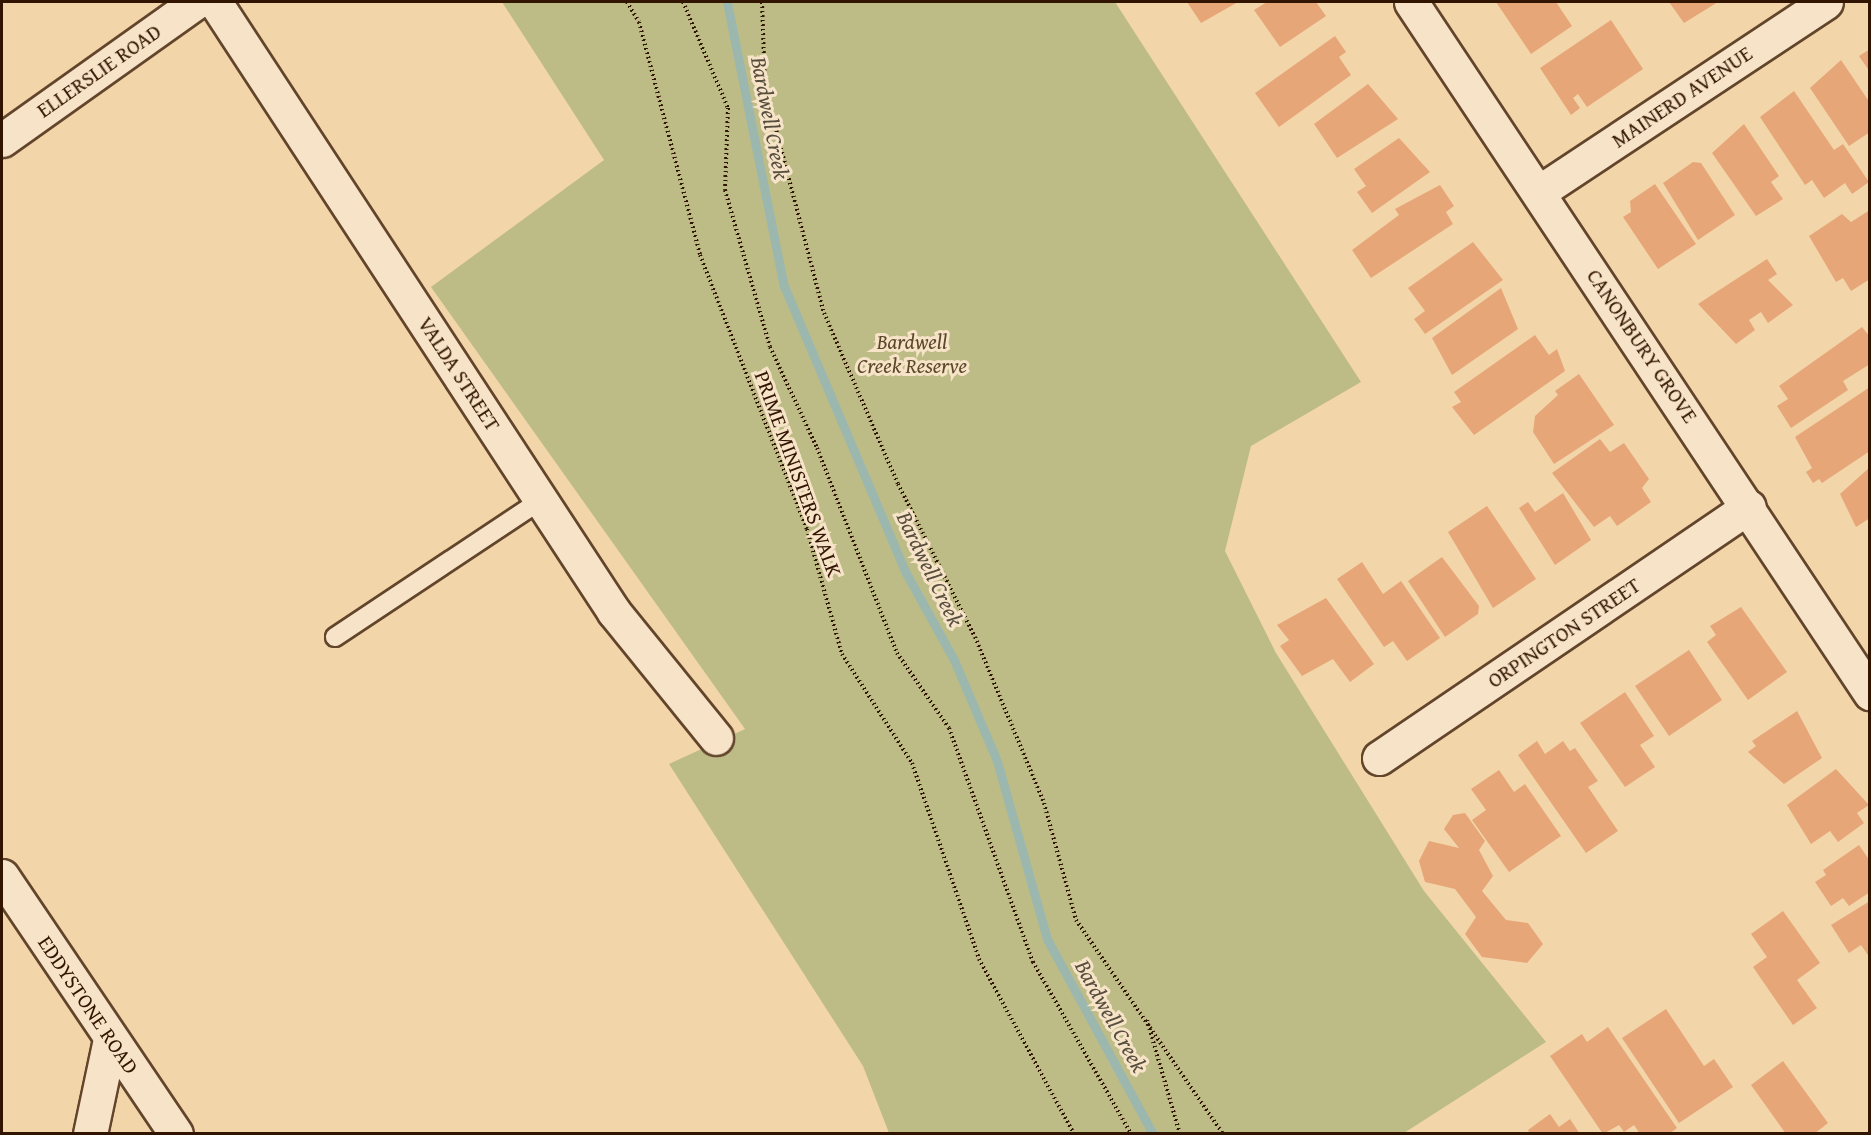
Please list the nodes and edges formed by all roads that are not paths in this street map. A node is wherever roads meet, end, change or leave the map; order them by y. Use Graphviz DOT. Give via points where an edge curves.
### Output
graph roads {
  1 [pos="196,2"];
  2 [pos="215,2"];
  3 [pos="1411,2"];
  4 [pos="1826,2"];
  5 [pos="2,140"];
  6 [pos="1539,192"];
  7 [pos="541,500"];
  8 [pos="1749,507"];
  9 [pos="335,637"];
  10 [pos="1869,693"];
  11 [pos="716,738"];
  12 [pos="1378,758"];
  13 [pos="2,876"];
  14 [pos="110,1039"];
  15 [pos="90,1134"];
  16 [pos="176,1134"];
  1 -- 5 [label="street, ELLERSLIE ROAD"];
  2 -- 7 [label="street, VALDA STREET"];
  3 -- 6 [label="street, CANONBURY GROVE"];
  4 -- 6 [label="street, MAINERD AVENUE"];
  6 -- 8 [label="street, CANONBURY GROVE"];
  7 -- 9 [label="lane"];
  7 -- 11 [label="street, VALDA STREET" via="614,612"];
  8 -- 10 [label="street, CANONBURY GROVE"];
  8 -- 12 [label="street, ORPINGTON STREET"];
  13 -- 14 [label="street, EDDYSTONE ROAD"];
  14 -- 15 [label="street"];
  14 -- 16 [label="street, EDDYSTONE ROAD"];
}
